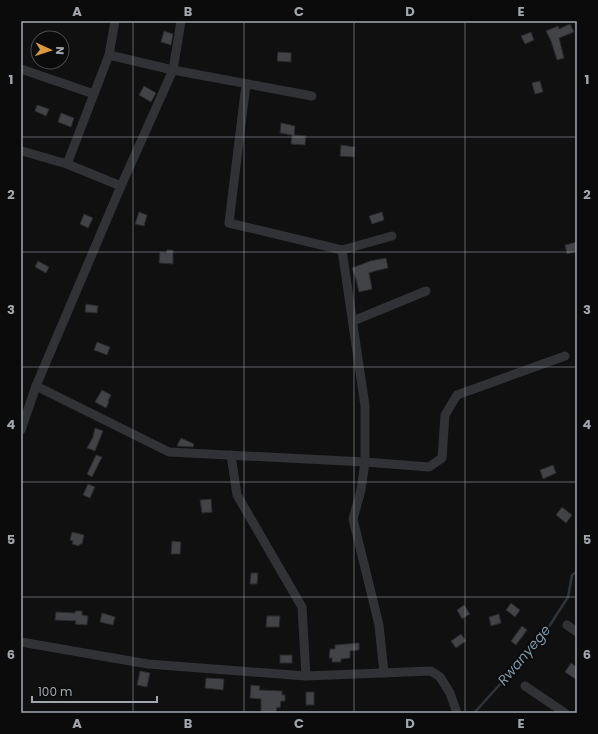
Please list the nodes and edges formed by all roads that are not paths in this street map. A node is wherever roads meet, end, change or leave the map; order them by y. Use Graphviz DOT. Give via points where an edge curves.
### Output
graph roads {
  1 [pos="116,21"];
  2 [pos="182,21"];
  3 [pos="109,55"];
  4 [pos="21,69"];
  5 [pos="173,70"];
  6 [pos="246,84"];
  7 [pos="94,94"];
  8 [pos="312,96"];
  9 [pos="22,151"];
  10 [pos="67,164"];
  11 [pos="121,186"];
  12 [pos="392,236"];
  13 [pos="342,250"];
  14 [pos="426,291"];
  15 [pos="353,321"];
  16 [pos="565,356"];
  17 [pos="36,386"];
  18 [pos="21,430"];
  19 [pos="231,455"];
  20 [pos="366,462"];
  21 [pos="567,625"];
  22 [pos="577,632"];
  23 [pos="21,642"];
  24 [pos="384,673"];
  25 [pos="306,676"];
  26 [pos="525,686"];
  27 [pos="457,713"];
  28 [pos="565,713"];
  1 -- 3 [label="street"];
  2 -- 5 [label="street"];
  3 -- 5 [label="street"];
  3 -- 7 [label="street"];
  4 -- 7 [label="street"];
  5 -- 6 [label="street"];
  5 -- 11 [label="street"];
  6 -- 8 [label="street"];
  6 -- 13 [label="street" via="229,223"];
  7 -- 10 [label="street"];
  9 -- 10 [label="street"];
  10 -- 11 [label="street"];
  11 -- 17 [label="street"];
  12 -- 13 [label="street"];
  13 -- 15 [label="street"];
  14 -- 15 [label="street"];
  15 -- 20 [label="street" via="365,406"];
  16 -- 20 [label="street" via="456,395 445,416 442,458 428,468"];
  17 -- 18 [label="street"];
  17 -- 19 [label="street" via="169,452"];
  19 -- 20 [label="street"];
  19 -- 25 [label="street" via="237,495 302,607"];
  20 -- 24 [label="street" via="362,490 353,519 379,625"];
  21 -- 22 [label="street"];
  23 -- 25 [label="street" via="148,664"];
  24 -- 25 [label="street"];
  24 -- 27 [label="street" via="430,671 440,677 450,693"];
  26 -- 28 [label="street"];
}
